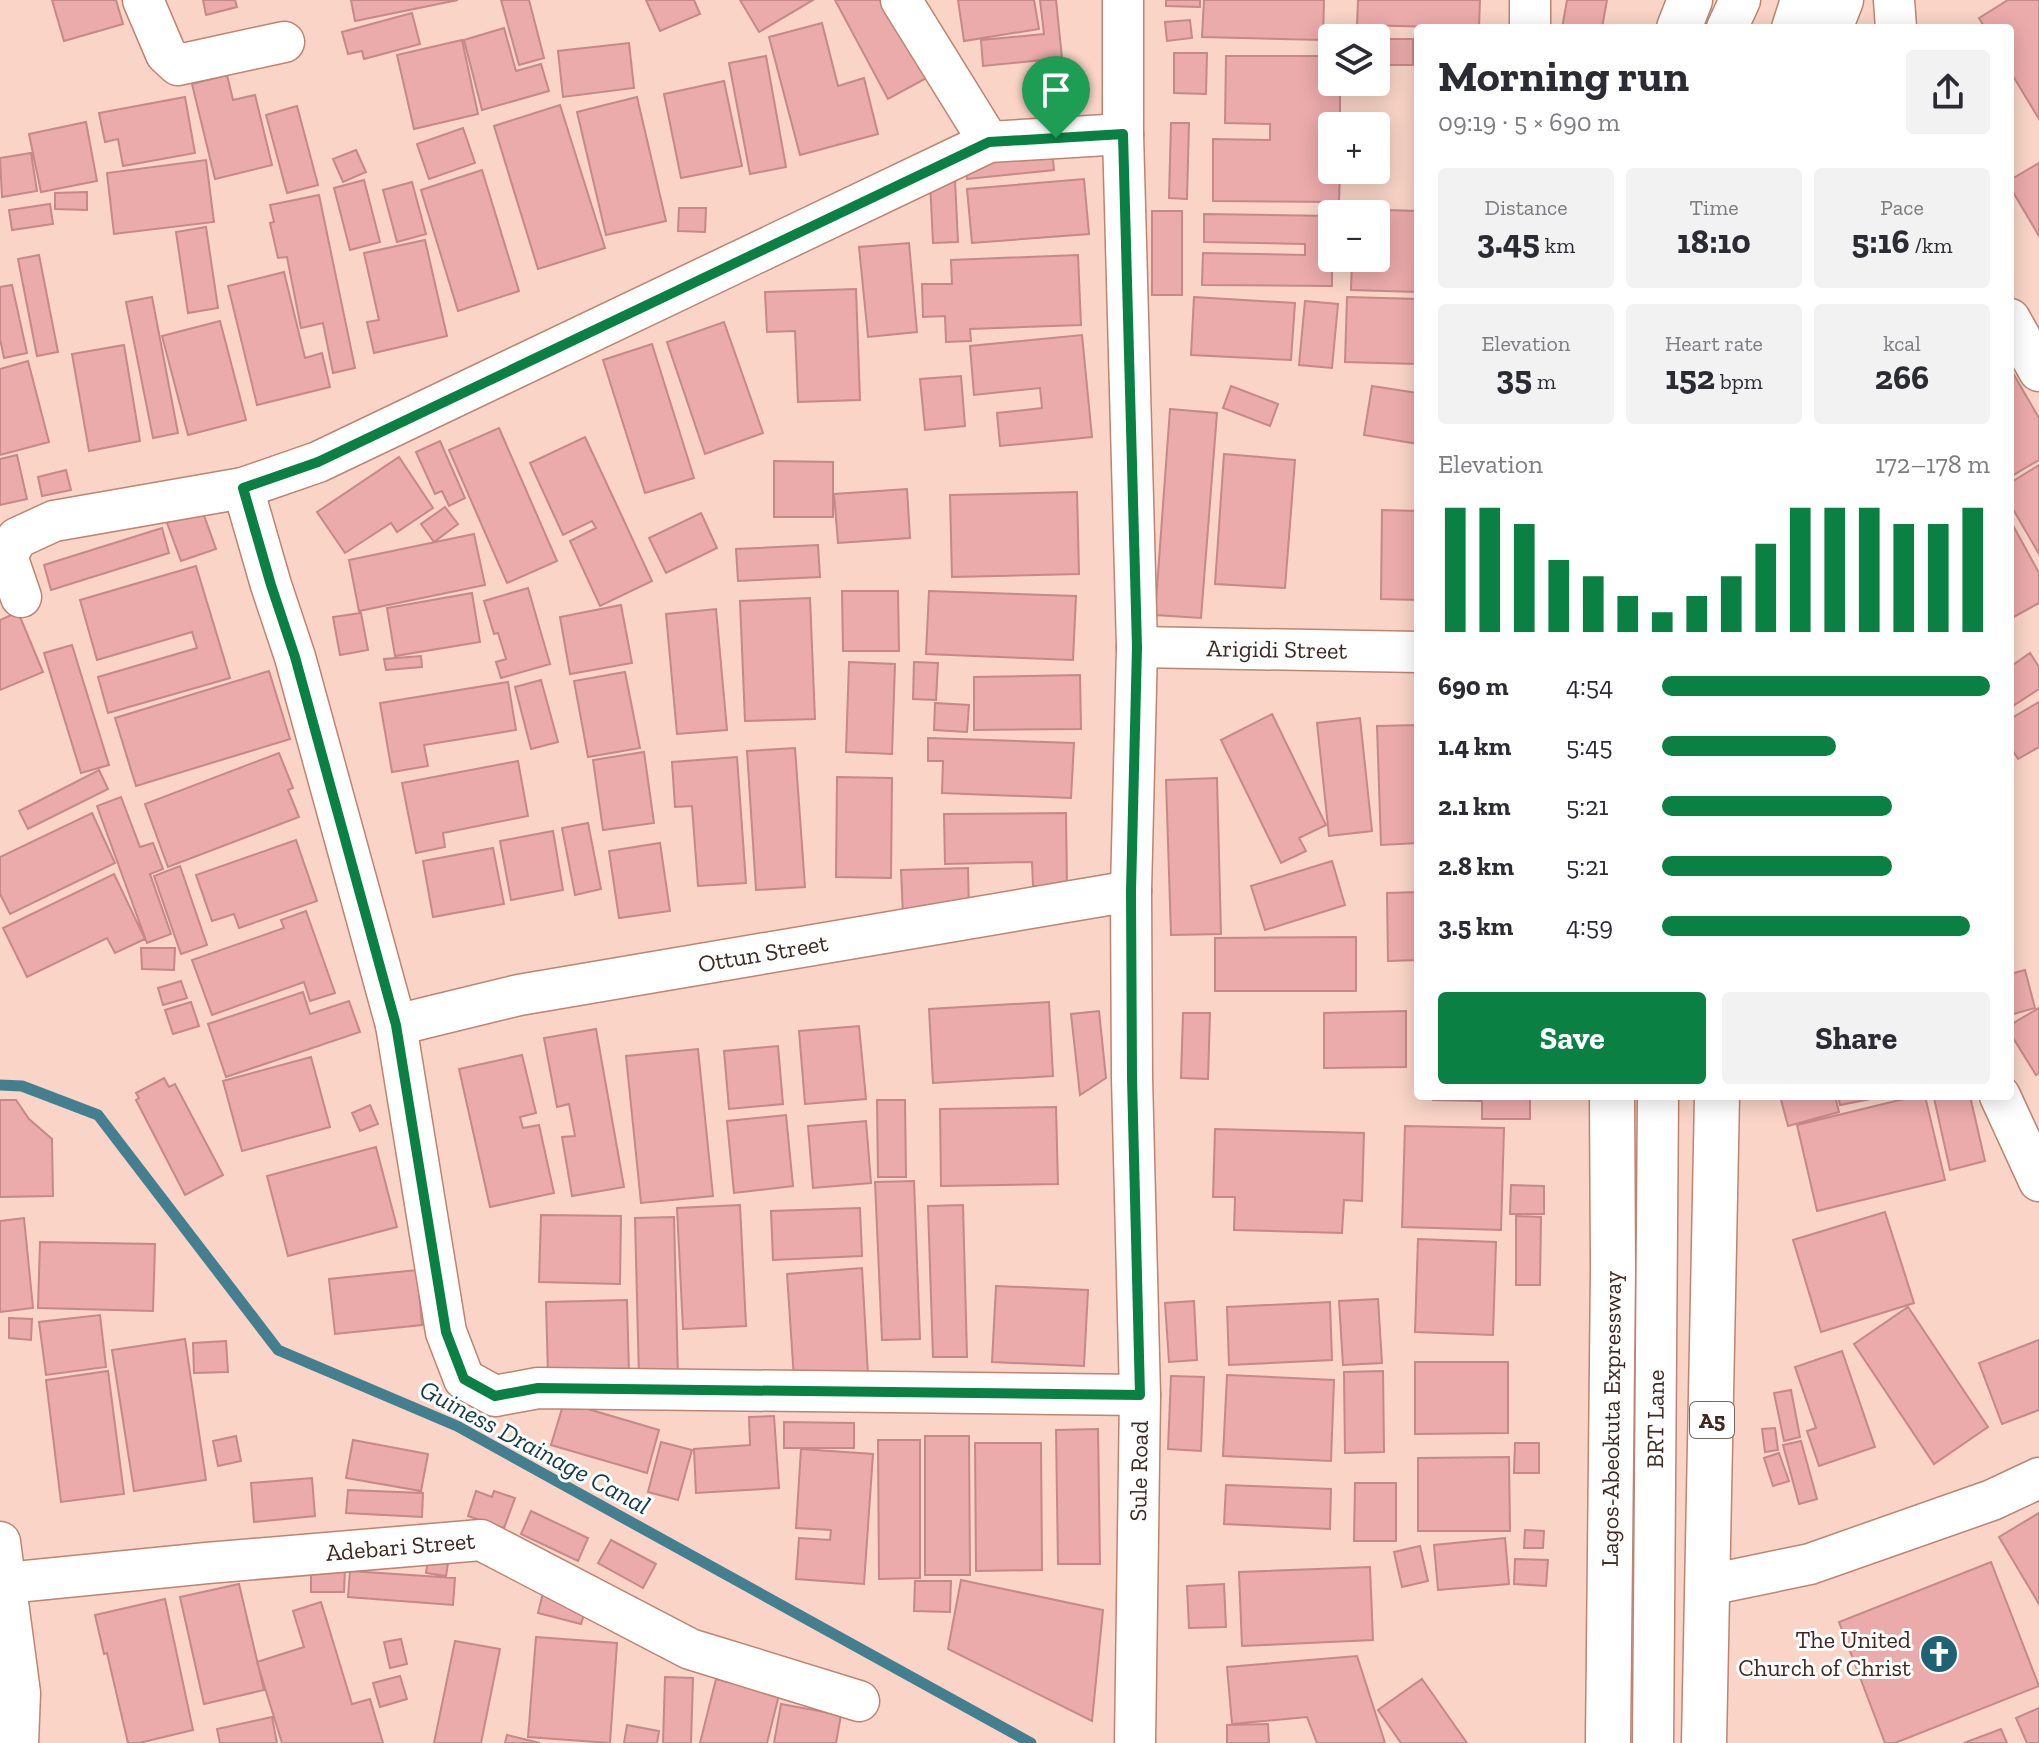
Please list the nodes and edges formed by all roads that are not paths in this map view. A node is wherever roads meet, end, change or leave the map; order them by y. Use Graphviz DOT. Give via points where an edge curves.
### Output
graph roads {
  1 [pos="143,0"];
  2 [pos="901,0"];
  3 [pos="1123,0"];
  4 [pos="1530,0"];
  5 [pos="1690,0"];
  6 [pos="1740,0"];
  7 [pos="1801,0"];
  8 [pos="1841,0"];
  9 [pos="1894,0"];
  10 [pos="1530,24"];
  11 [pos="1681,24"];
  12 [pos="1729,24"];
  13 [pos="1793,24"];
  14 [pos="1832,24"];
  15 [pos="1896,24"];
  16 [pos="284,42"];
  17 [pos="1123,134"];
  18 [pos="989,142"];
  19 [pos="2014,326"];
  20 [pos="2039,371"];
  21 [pos="243,488"];
  22 [pos="21,597"];
  23 [pos="1137,647"];
  24 [pos="1414,652"];
  25 [pos="1131,891"];
  26 [pos="396,1025"];
  27 [pos="1612,1100"];
  28 [pos="1658,1100"];
  29 [pos="1717,1100"];
  30 [pos="2002,1100"];
  31 [pos="2039,1181"];
  32 [pos="1140,1395"];
  33 [pos="2039,1478"];
  34 [pos="0,1542"];
  35 [pos="6,1583"];
  36 [pos="1709,1585"];
  37 [pos="859,1701"];
  38 [pos="18,1743"];
  39 [pos="1135,1743"];
  40 [pos="1608,1743"];
  41 [pos="1653,1743"];
  42 [pos="1704,1743"];
  1 -- 16 [label="street" via="166,54 178,65"];
  2 -- 18 [label="street"];
  3 -- 17 [label="street, Sule Road"];
  4 -- 10 [label="street"];
  5 -- 11 [label="highway"];
  6 -- 12 [label="street"];
  7 -- 13 [label="street"];
  8 -- 14 [label="highway"];
  9 -- 15 [label="street"];
  17 -- 18 [label="street"];
  17 -- 23 [label="street, Sule Road"];
  18 -- 21 [label="street" via="318,462"];
  19 -- 20 [label="street"];
  21 -- 22 [label="street" via="54,521 17,538 7,556"];
  21 -- 26 [label="street"];
  23 -- 24 [label="street, Arigidi Street"];
  23 -- 25 [label="street, Sule Road"];
  25 -- 26 [label="street, Ottun Street" via="519,995"];
  25 -- 32 [label="street, Sule Road"];
  26 -- 32 [label="street" via="446,1332 464,1379 495,1396 538,1388"];
  27 -- 40 [label="highway, Lagos-Abeokuta Expressway"];
  28 -- 41 [label="street, BRT Lane"];
  29 -- 36 [label="highway, A5"];
  30 -- 31 [label="street"];
  32 -- 39 [label="street, Sule Road"];
  33 -- 36 [label="street" via="1992,1500 1810,1564"];
  34 -- 35 [label="street"];
  35 -- 37 [label="street, Adebari Street" via="481,1540 690,1649"];
  35 -- 38 [label="street" via="20,1693"];
  36 -- 42 [label="highway, A5"];
}
